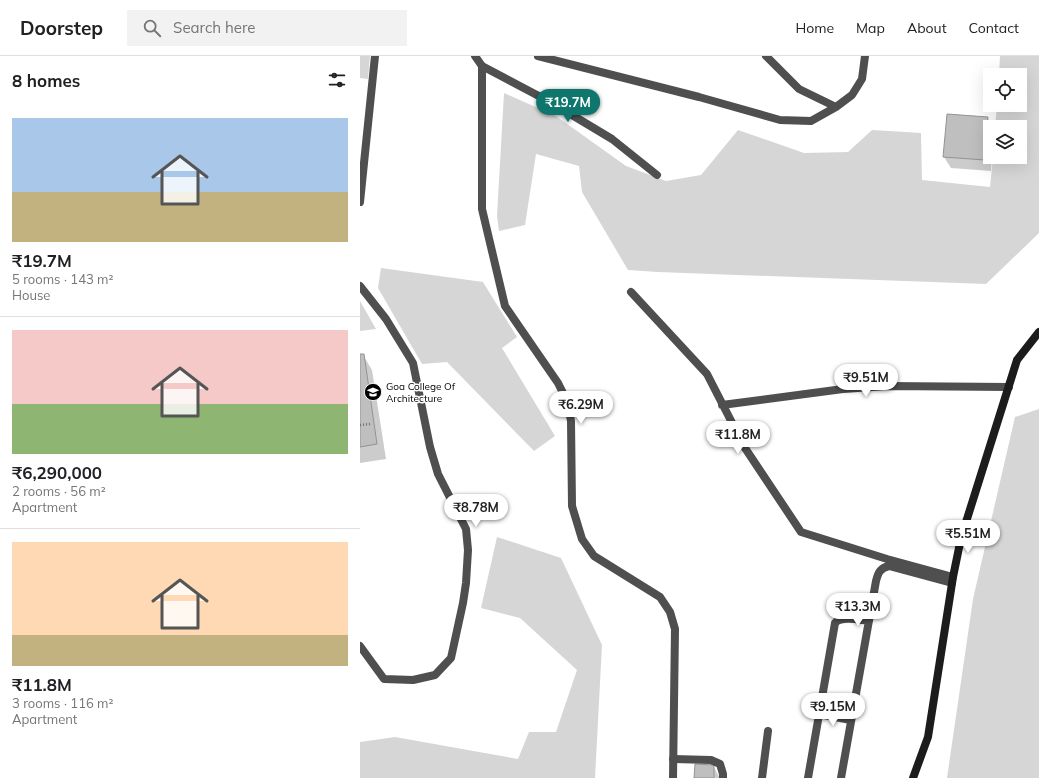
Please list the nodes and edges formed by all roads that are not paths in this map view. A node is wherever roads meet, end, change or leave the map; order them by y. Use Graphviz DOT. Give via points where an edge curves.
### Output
graph roads {
  1 [pos="375,56"];
  2 [pos="475,56"];
  3 [pos="538,56"];
  4 [pos="766,56"];
  5 [pos="865,56"];
  6 [pos="482,66"];
  7 [pos="836,107"];
  8 [pos="657,175"];
  9 [pos="360,202"];
  10 [pos="360,286"];
  11 [pos="631,292"];
  12 [pos="1039,332"];
  13 [pos="1009,387"];
  14 [pos="722,404"];
  15 [pos="953,580"];
  16 [pos="869,621"];
  17 [pos="360,646"];
  18 [pos="819,714"];
  19 [pos="851,720"];
  20 [pos="768,731"];
  21 [pos="673,759"];
  22 [pos="673,778"];
  23 [pos="723,778"];
  24 [pos="762,778"];
  25 [pos="808,778"];
  26 [pos="841,778"];
  27 [pos="913,778"];
  1 -- 9 [label="street"];
  2 -- 6 [label="street"];
  3 -- 7 [label="street" via="780,120 811,121"];
  4 -- 7 [label="street" via="799,89"];
  5 -- 7 [label="street" via="862,80 852,95"];
  6 -- 8 [label="street" via="552,102 612,139"];
  6 -- 21 [label="street" via="482,209 505,306 558,383 567,401 571,421 572,506 582,539 594,556 660,597 670,612 675,629"];
  10 -- 17 [label="street" via="386,319 413,364 430,447 438,474 466,529 468,550 463,603 451,658 435,676 412,680 384,679"];
  11 -- 14 [label="street" via="707,374"];
  12 -- 13 [label="main road" via="1018,360"];
  13 -- 14 [label="street" via="887,386"];
  13 -- 15 [label="main road" via="961,538"];
  14 -- 15 [label="street" via="745,448 801,532"];
  15 -- 16 [label="street" via="883,567 876,581"];
  15 -- 27 [label="main road" via="928,737"];
  16 -- 18 [label="street" via="843,618 835,624"];
  16 -- 19 [label="street"];
  18 -- 19 [label="street"];
  18 -- 25 [label="street"];
  19 -- 26 [label="street"];
  20 -- 24 [label="street"];
  21 -- 22 [label="street"];
  21 -- 23 [label="street" via="711,760 720,764"];
}
